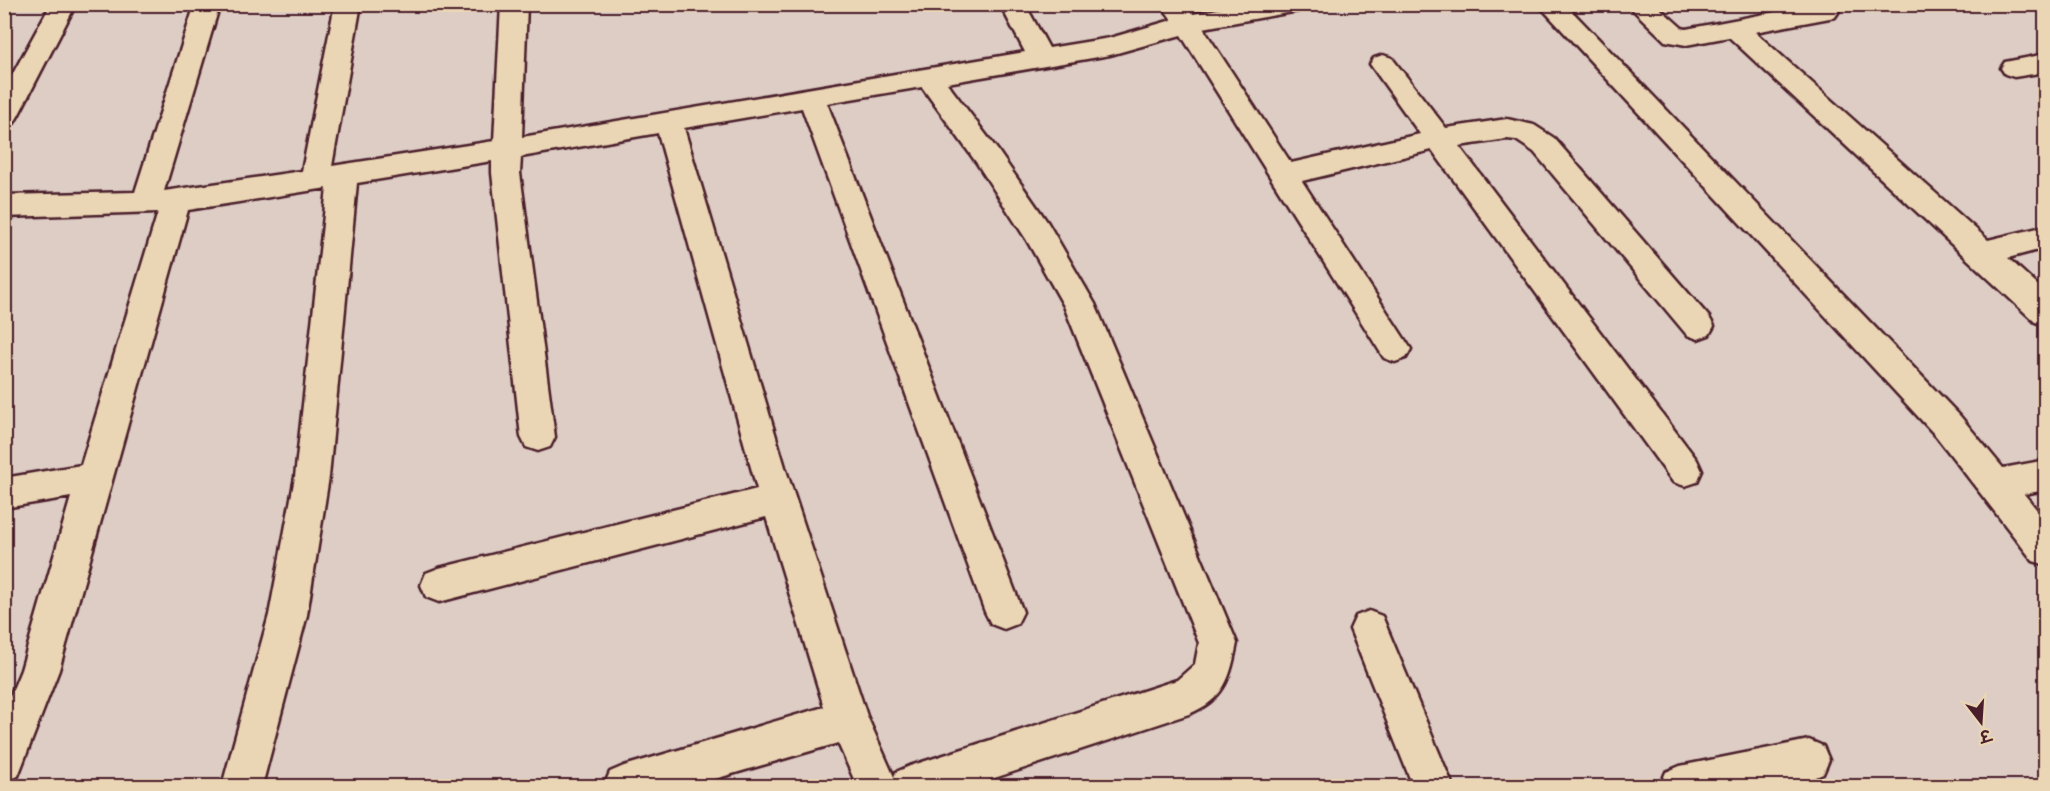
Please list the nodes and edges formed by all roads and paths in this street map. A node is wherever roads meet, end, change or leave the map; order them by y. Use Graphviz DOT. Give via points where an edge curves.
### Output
graph roads {
  1 [pos="64,4"];
  2 [pos="208,4"];
  3 [pos="348,4"];
  4 [pos="514,4"];
  5 [pos="1012,4"];
  6 [pos="1293,4"];
  7 [pos="1550,4"];
  8 [pos="1638,4"];
  9 [pos="1826,12"];
  10 [pos="1181,14"];
  11 [pos="1736,29"];
  12 [pos="1041,58"];
  13 [pos="2046,63"];
  14 [pos="1383,64"];
  15 [pos="2014,68"];
  16 [pos="928,76"];
  17 [pos="811,96"];
  18 [pos="4,116"];
  19 [pos="668,120"];
  20 [pos="1439,139"];
  21 [pos="507,149"];
  22 [pos="1283,175"];
  23 [pos="329,177"];
  24 [pos="161,201"];
  25 [pos="4,206"];
  26 [pos="2046,237"];
  27 [pos="1983,253"];
  28 [pos="2046,313"];
  29 [pos="1698,326"];
  30 [pos="1395,349"];
  31 [pos="537,437"];
  32 [pos="1685,471"];
  33 [pos="2046,475"];
  34 [pos="93,478"];
  35 [pos="1995,485"];
  36 [pos="4,493"];
  37 [pos="778,500"];
  38 [pos="2046,549"];
  39 [pos="439,585"];
  40 [pos="1004,612"];
  41 [pos="1369,629"];
  42 [pos="848,720"];
  43 [pos="1809,760"];
  44 [pos="4,762"];
  45 [pos="242,786"];
  46 [pos="624,786"];
  47 [pos="877,786"];
  48 [pos="910,786"];
  49 [pos="1432,786"];
  50 [pos="1680,786"];
  1 -- 18 [label="street"];
  2 -- 24 [label="street"];
  3 -- 23 [label="street"];
  4 -- 21 [label="street"];
  5 -- 12 [label="street"];
  6 -- 10 [label="street" via="1210,18"];
  7 -- 35 [label="street" via="1948,426"];
  8 -- 11 [label="street" via="1674,35 1697,36"];
  9 -- 11 [label="street"];
  10 -- 12 [label="street" via="1110,46"];
  10 -- 22 [label="street"];
  11 -- 27 [label="street"];
  12 -- 16 [label="street"];
  13 -- 15 [label="street"];
  14 -- 20 [label="street"];
  16 -- 17 [label="street"];
  16 -- 48 [label="street" via="986,155 1079,304 1218,644 1212,674 1189,695"];
  17 -- 19 [label="street"];
  17 -- 40 [label="street"];
  19 -- 21 [label="street"];
  19 -- 37 [label="street"];
  20 -- 22 [label="street"];
  20 -- 29 [label="street" via="1507,129 1524,132 1544,145"];
  20 -- 32 [label="street"];
  21 -- 23 [label="street"];
  21 -- 31 [label="street" via="506,173"];
  22 -- 30 [label="street"];
  23 -- 24 [label="street"];
  23 -- 45 [label="street" via="312,477 288,615"];
  24 -- 25 [label="street"];
  24 -- 34 [label="street"];
  26 -- 27 [label="street"];
  27 -- 28 [label="street"];
  33 -- 35 [label="street"];
  34 -- 36 [label="street"];
  34 -- 44 [label="street" via="40,670"];
  35 -- 38 [label="street"];
  37 -- 39 [label="street"];
  37 -- 42 [label="street"];
  41 -- 49 [label="street"];
  42 -- 46 [label="street"];
  42 -- 47 [label="street"];
  43 -- 50 [label="street"];
}
